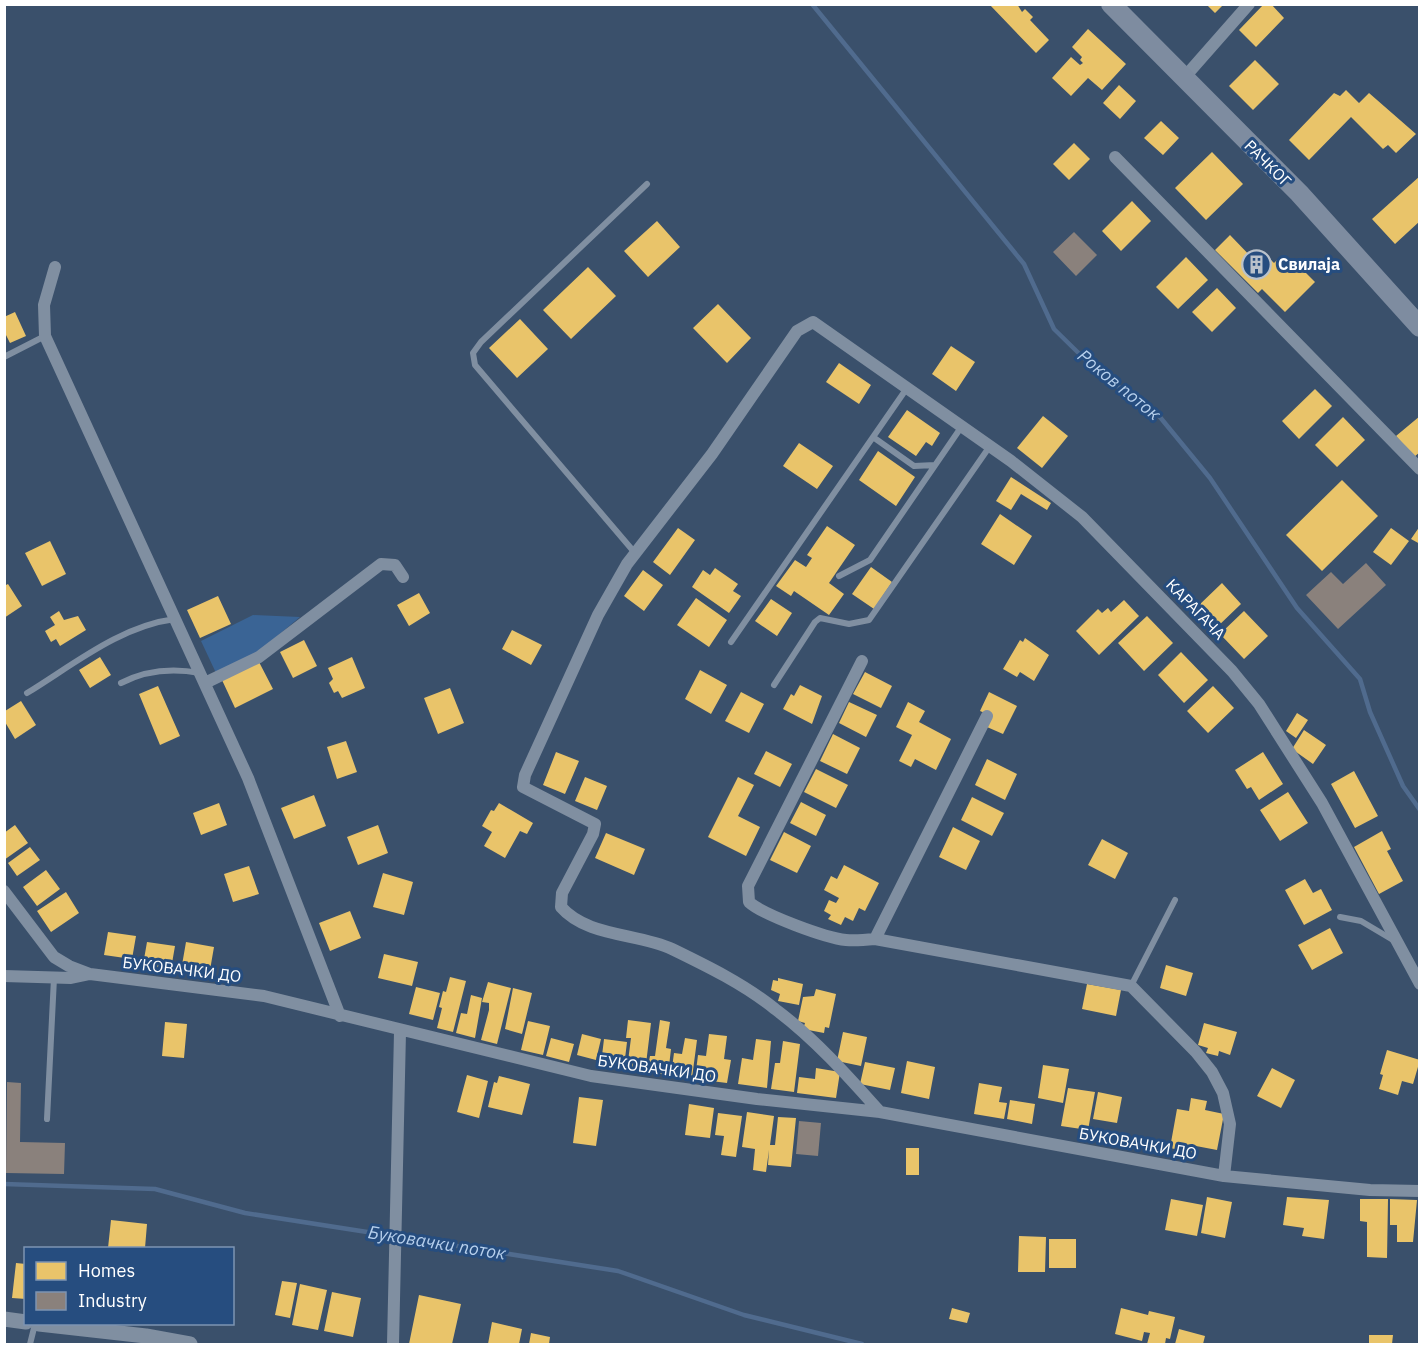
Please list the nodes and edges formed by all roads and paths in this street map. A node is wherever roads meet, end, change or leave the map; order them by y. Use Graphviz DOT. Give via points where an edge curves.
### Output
graph roads {
  1 [pos="1112,4"];
  2 [pos="1249,4"];
  3 [pos="1183,79"];
  4 [pos="1115,158"];
  5 [pos="647,184"];
  6 [pos="55,267"];
  7 [pos="1417,317"];
  8 [pos="45,336"];
  9 [pos="4,357"];
  10 [pos="907,387"];
  11 [pos="962,426"];
  12 [pos="873,437"];
  13 [pos="990,446"];
  14 [pos="935,464"];
  15 [pos="1419,469"];
  16 [pos="636,553"];
  17 [pos="839,576"];
  18 [pos="403,577"];
  19 [pos="175,619"];
  20 [pos="731,642"];
  21 [pos="862,661"];
  22 [pos="203,678"];
  23 [pos="121,683"];
  24 [pos="774,685"];
  25 [pos="27,693"];
  26 [pos="987,716"];
  27 [pos="4,891"];
  28 [pos="1175,900"];
  29 [pos="1340,917"];
  30 [pos="875,939"];
  31 [pos="1398,944"];
  32 [pos="90,974"];
  33 [pos="4,976"];
  34 [pos="54,978"];
  35 [pos="1419,984"];
  36 [pos="1131,986"];
  37 [pos="339,1016"];
  38 [pos="400,1032"];
  39 [pos="880,1112"];
  40 [pos="47,1119"];
  41 [pos="1224,1176"];
  42 [pos="1419,1191"];
  43 [pos="4,1319"];
  44 [pos="24,1322"];
  45 [pos="36,1325"];
  46 [pos="67,1325"];
  47 [pos="112,1328"];
  48 [pos="30,1344"];
  49 [pos="190,1344"];
  50 [pos="393,1344"];
  1 -- 3 [label="main road, РАЧКОГ"];
  2 -- 3 [label="street"];
  3 -- 7 [label="main road, РАЧКОГ"];
  4 -- 15 [label="street"];
  5 -- 16 [label="lane" via="473,353 475,365"];
  6 -- 8 [label="street" via="44,305"];
  8 -- 9 [label="lane"];
  8 -- 19 [label="street"];
  10 -- 11 [label="street, КАРАГАЧА"];
  10 -- 12 [label="lane"];
  10 -- 16 [label="street, КАРАГАЧА" via="813,322 797,331 712,454"];
  11 -- 13 [label="street, КАРАГАЧА"];
  11 -- 14 [label="lane"];
  12 -- 14 [label="lane" via="914,466"];
  12 -- 20 [label="lane"];
  13 -- 24 [label="lane" via="869,621 849,624 820,618"];
  13 -- 31 [label="street, КАРАГАЧА" via="1082,518 1232,670 1259,704 1322,803"];
  14 -- 17 [label="lane" via="870,560"];
  16 -- 39 [label="street" via="598,615 523,782 527,790 594,824 593,834 562,893 561,907 577,920 669,948 748,990 776,1009"];
  18 -- 22 [label="street" via="395,565 381,564 259,657"];
  19 -- 22 [label="street"];
  19 -- 25 [label="lane" via="157,621 114,639"];
  21 -- 30 [label="street" via="748,886 747,896 757,910 783,920 845,940"];
  22 -- 23 [label="lane" via="168,670"];
  22 -- 37 [label="street" via="248,778"];
  26 -- 30 [label="street"];
  27 -- 32 [label="street" via="54,957"];
  28 -- 36 [label="lane"];
  29 -- 31 [label="lane" via="1361,921"];
  30 -- 36 [label="street"];
  31 -- 35 [label="street, КАРАГАЧА"];
  32 -- 34 [label="street"];
  32 -- 37 [label="street, БУКОВАЧКИ ДО" via="264,996"];
  33 -- 34 [label="street"];
  34 -- 40 [label="lane"];
  36 -- 41 [label="street" via="1196,1052 1223,1093 1230,1124"];
  37 -- 38 [label="street, БУКОВАЧКИ ДО"];
  38 -- 39 [label="street, БУКОВАЧКИ ДО" via="591,1076"];
  38 -- 50 [label="street"];
  39 -- 41 [label="street, БУКОВАЧКИ ДО"];
  41 -- 42 [label="street, БУКОВАЧКИ ДО"];
  43 -- 44 [label="street"];
  45 -- 48 [label="lane"];
  46 -- 47 [label="street"];
  47 -- 49 [label="street"];
}
